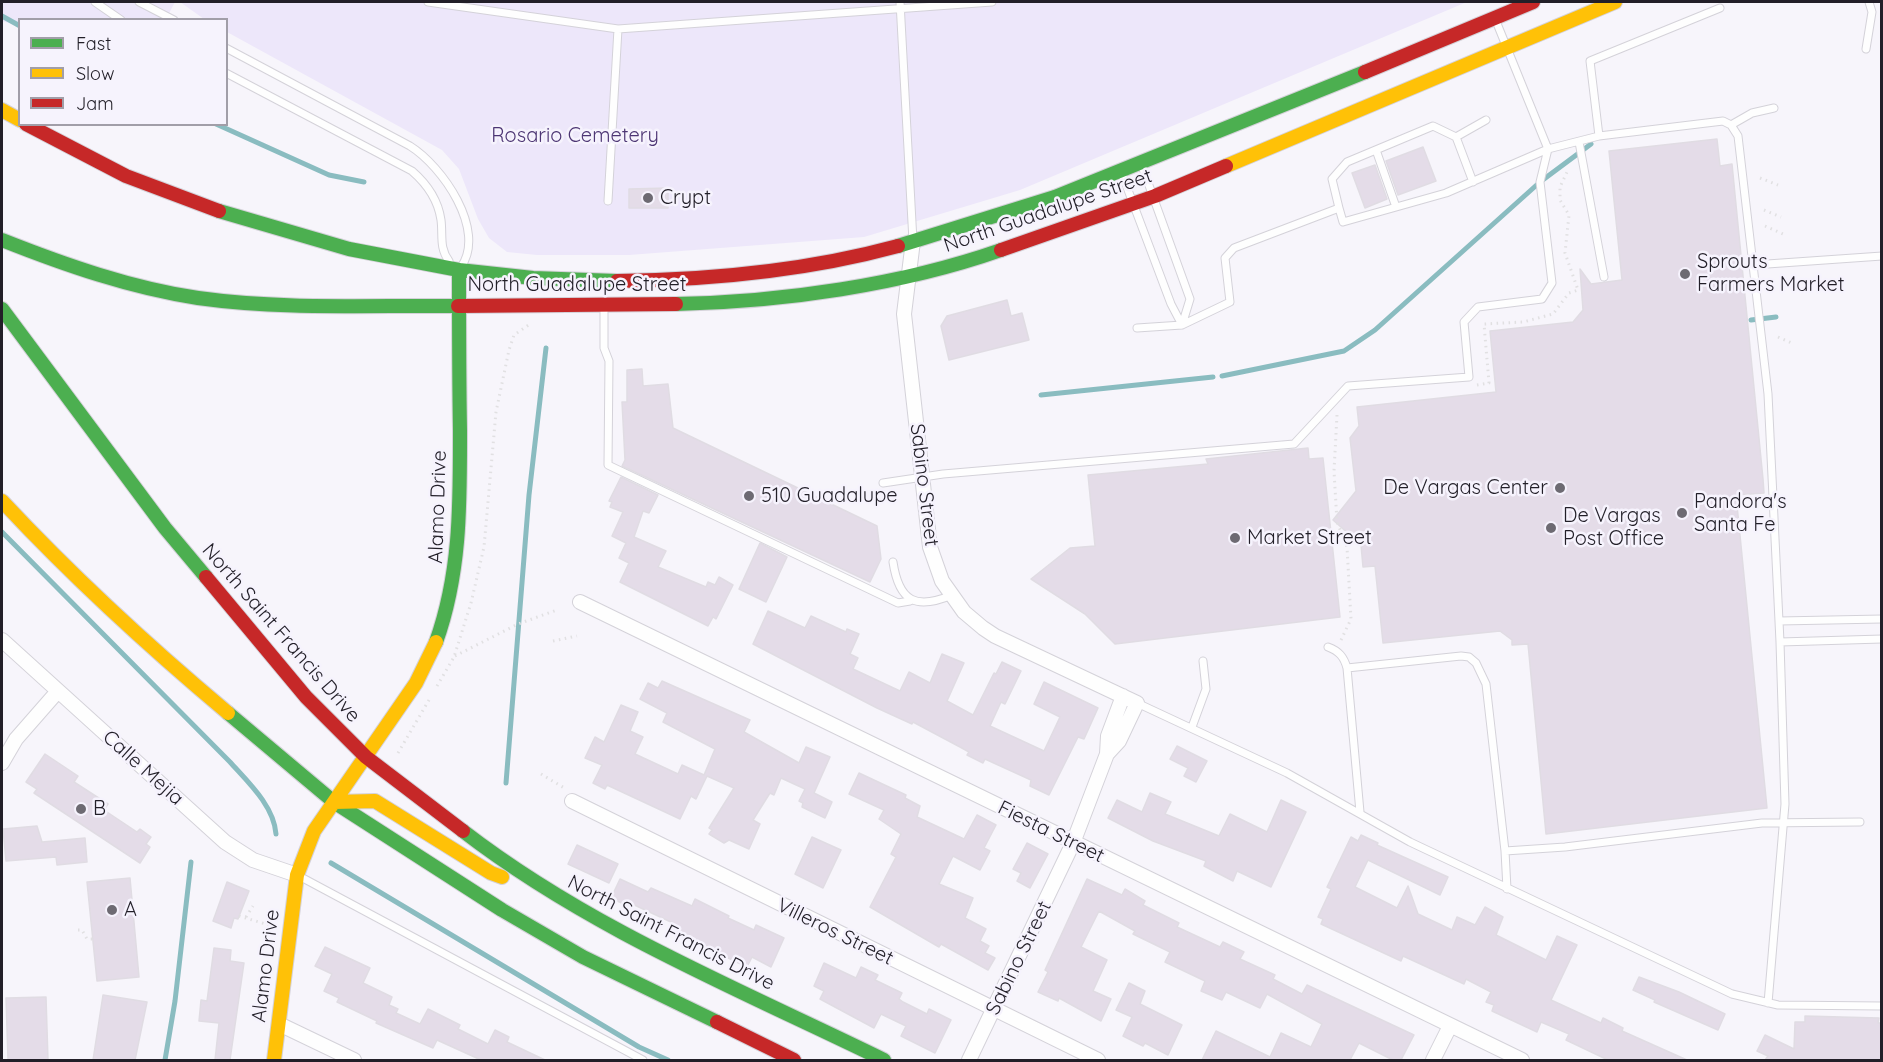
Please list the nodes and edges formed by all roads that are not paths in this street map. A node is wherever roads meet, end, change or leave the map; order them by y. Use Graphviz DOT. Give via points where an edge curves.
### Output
graph roads {
  1 [pos="95,2"];
  2 [pos="139,2"];
  3 [pos="428,2"];
  4 [pos="992,2"];
  5 [pos="1533,2"];
  6 [pos="1615,2"];
  7 [pos="1869,2"];
  8 [pos="900,4"];
  9 [pos="1720,8"];
  10 [pos="118,18"];
  11 [pos="170,18"];
  12 [pos="1495,18"];
  13 [pos="618,29"];
  14 [pos="1508,47"];
  15 [pos="228,49"];
  16 [pos="1866,49"];
  17 [pos="228,74"];
  18 [pos="1774,108"];
  19 [pos="2,110"];
  20 [pos="18,119"];
  21 [pos="1486,120"];
  22 [pos="1731,125"];
  23 [pos="30,126"];
  24 [pos="1599,136"];
  25 [pos="1456,137"];
  26 [pos="1579,142"];
  27 [pos="1548,149"];
  28 [pos="1376,150"];
  29 [pos="1141,164"];
  30 [pos="1121,172"];
  31 [pos="1473,182"];
  32 [pos="1155,196"];
  33 [pos="608,201"];
  34 [pos="1131,205"];
  35 [pos="1396,207"];
  36 [pos="1339,208"];
  37 [pos="2,240"];
  38 [pos="913,241"];
  39 [pos="1881,256"];
  40 [pos="1753,265"];
  41 [pos="459,270"];
  42 [pos="909,275"];
  43 [pos="1604,277"];
  44 [pos="458,306"];
  45 [pos="604,306"];
  46 [pos="2,309"];
  47 [pos="1182,325"];
  48 [pos="1137,328"];
  49 [pos="922,477"];
  50 [pos="883,483"];
  51 [pos="2,501"];
  52 [pos="893,562"];
  53 [pos="952,595"];
  54 [pos="910,601"];
  55 [pos="580,602"];
  56 [pos="1881,619"];
  57 [pos="1779,621"];
  58 [pos="1881,639"];
  59 [pos="2,640"];
  60 [pos="1780,642"];
  61 [pos="1328,647"];
  62 [pos="1203,661"];
  63 [pos="1347,668"];
  64 [pos="57,691"];
  65 [pos="1123,696"];
  66 [pos="1137,703"];
  67 [pos="1192,728"];
  68 [pos="1107,754"];
  69 [pos="366,757"];
  70 [pos="2,763"];
  71 [pos="570,796"];
  72 [pos="334,802"];
  73 [pos="1360,812"];
  74 [pos="1784,822"];
  75 [pos="1860,822"];
  76 [pos="1072,843"];
  77 [pos="1504,851"];
  78 [pos="297,875"];
  79 [pos="1508,889"];
  80 [pos="546,891"];
  81 [pos="1768,1003"];
  82 [pos="1881,1006"];
  83 [pos="993,1010"];
  84 [pos="279,1024"];
  85 [pos="1450,1026"];
  86 [pos="274,1060"];
  87 [pos="354,1060"];
  88 [pos="643,1060"];
  89 [pos="794,1060"];
  90 [pos="884,1060"];
  91 [pos="969,1060"];
  92 [pos="1098,1060"];
  93 [pos="1433,1060"];
  94 [pos="1522,1060"];
  1 -- 10 [label="lane"];
  2 -- 11 [label="lane"];
  3 -- 13 [label="lane"];
  4 -- 8 [label="lane"];
  5 -- 12 [label="main road, North Guadalupe Street"];
  6 -- 14 [label="main road, North Guadalupe Street"];
  7 -- 16 [label="lane" via="1872,12"];
  8 -- 13 [label="lane"];
  8 -- 38 [label="lane"];
  9 -- 24 [label="lane" via="1590,61"];
  12 -- 14 [label="lane"];
  12 -- 29 [label="main road, North Guadalupe Street"];
  13 -- 33 [label="lane"];
  14 -- 27 [label="lane"];
  14 -- 32 [label="main road, North Guadalupe Street"];
  15 -- 41 [label="lane, North Guadalupe Street" via="429,159 449,183 461,212 468,248"];
  17 -- 41 [label="lane, North Guadalupe Street" via="412,171 434,197 441,219 443,252"];
  18 -- 22 [label="lane" via="1752,113"];
  19 -- 20 [label="main road"];
  21 -- 25 [label="lane"];
  22 -- 24 [label="lane" via="1723,121"];
  22 -- 40 [label="lane" via="1738,136"];
  23 -- 41 [label="main road" via="97,164 182,198 345,248"];
  24 -- 26 [label="lane"];
  25 -- 28 [label="lane" via="1434,126"];
  25 -- 31 [label="lane"];
  26 -- 27 [label="lane"];
  26 -- 43 [label="lane"];
  27 -- 31 [label="lane"];
  27 -- 49 [label="lane" via="1540,182 1552,283 1542,299 1478,307 1471,313 1464,322 1469,377 1348,386 1294,444"];
  28 -- 35 [label="lane"];
  28 -- 36 [label="lane" via="1347,162 1332,178"];
  29 -- 30 [label="main road, North Guadalupe Street"];
  29 -- 32 [label="lane"];
  30 -- 34 [label="lane"];
  30 -- 38 [label="main road, North Guadalupe Street"];
  31 -- 35 [label="lane"];
  32 -- 34 [label="main road, North Guadalupe Street"];
  32 -- 47 [label="lane" via="1190,299"];
  34 -- 42 [label="main road, North Guadalupe Street" via="982,256"];
  34 -- 47 [label="lane"];
  35 -- 36 [label="lane" via="1343,222"];
  36 -- 47 [label="lane" via="1234,248 1225,258 1230,302"];
  37 -- 44 [label="main road, North Guadalupe Street" via="72,267 224,301"];
  38 -- 41 [label="main road, North Guadalupe Street" via="758,273 649,281 530,279"];
  38 -- 42 [label="street, Sabino Street"];
  39 -- 40 [label="lane"];
  40 -- 57 [label="lane" via="1768,394"];
  41 -- 44 [label="main road, Alamo Drive"];
  42 -- 45 [label="main road, North Guadalupe Street" via="839,289 725,303"];
  42 -- 49 [label="street, Sabino Street" via="904,314"];
  44 -- 45 [label="main road, North Guadalupe Street"];
  44 -- 69 [label="main road, Alamo Drive" via="461,500 455,573 440,632 425,667"];
  45 -- 54 [label="lane" via="604,348 609,361 608,465 898,603"];
  46 -- 69 [label="main road, North Saint Francis Drive" via="180,547 306,697"];
  47 -- 48 [label="lane"];
  49 -- 50 [label="lane"];
  49 -- 53 [label="street, Sabino Street" via="930,547 942,581"];
  51 -- 72 [label="main road" via="57,560 157,654"];
  52 -- 54 [label="lane" via="899,586"];
  53 -- 54 [label="lane" via="924,604"];
  53 -- 65 [label="street, Sabino Street" via="964,612 995,636"];
  55 -- 76 [label="street, Fiesta Street"];
  56 -- 57 [label="lane"];
  57 -- 60 [label="lane"];
  58 -- 60 [label="lane"];
  59 -- 64 [label="street, Calle Mejia"];
  60 -- 74 [label="lane"];
  61 -- 63 [label="lane" via="1344,658"];
  62 -- 67 [label="lane" via="1206,689"];
  63 -- 73 [label="lane"];
  63 -- 77 [label="lane" via="1461,656 1476,663 1488,697"];
  64 -- 70 [label="street" via="16,739"];
  64 -- 78 [label="street, Calle Mejia" via="225,842 253,860"];
  65 -- 66 [label="street, Sabino Street"];
  65 -- 68 [label="street, Sabino Street" via="1108,736"];
  66 -- 67 [label="lane"];
  66 -- 68 [label="street, Sabino Street" via="1119,741"];
  67 -- 73 [label="lane"];
  68 -- 76 [label="street, Sabino Street"];
  69 -- 72 [label="main road, Alamo Drive"];
  69 -- 80 [label="main road, North Saint Francis Drive"];
  71 -- 83 [label="street, Villeros Street"];
  72 -- 78 [label="main road, Alamo Drive" via="311,836"];
  72 -- 80 [label="main road" via="375,801 491,873"];
  72 -- 89 [label="main road" via="583,957"];
  73 -- 79 [label="lane" via="1410,842"];
  74 -- 75 [label="lane"];
  74 -- 77 [label="lane"];
  74 -- 81 [label="lane"];
  76 -- 83 [label="street, Sabino Street"];
  76 -- 85 [label="street, Fiesta Street"];
  77 -- 79 [label="lane"];
  78 -- 84 [label="main road, Alamo Drive"];
  78 -- 88 [label="lane"];
  79 -- 81 [label="lane" via="1712,986 1747,1000"];
  80 -- 90 [label="main road, North Saint Francis Drive" via="609,927"];
  81 -- 82 [label="lane"];
  83 -- 91 [label="street, Sabino Street"];
  83 -- 92 [label="street, Villeros Street"];
  84 -- 86 [label="main road, Alamo Drive"];
  84 -- 87 [label="street"];
  85 -- 93 [label="street"];
  85 -- 94 [label="street, Fiesta Street"];
}
